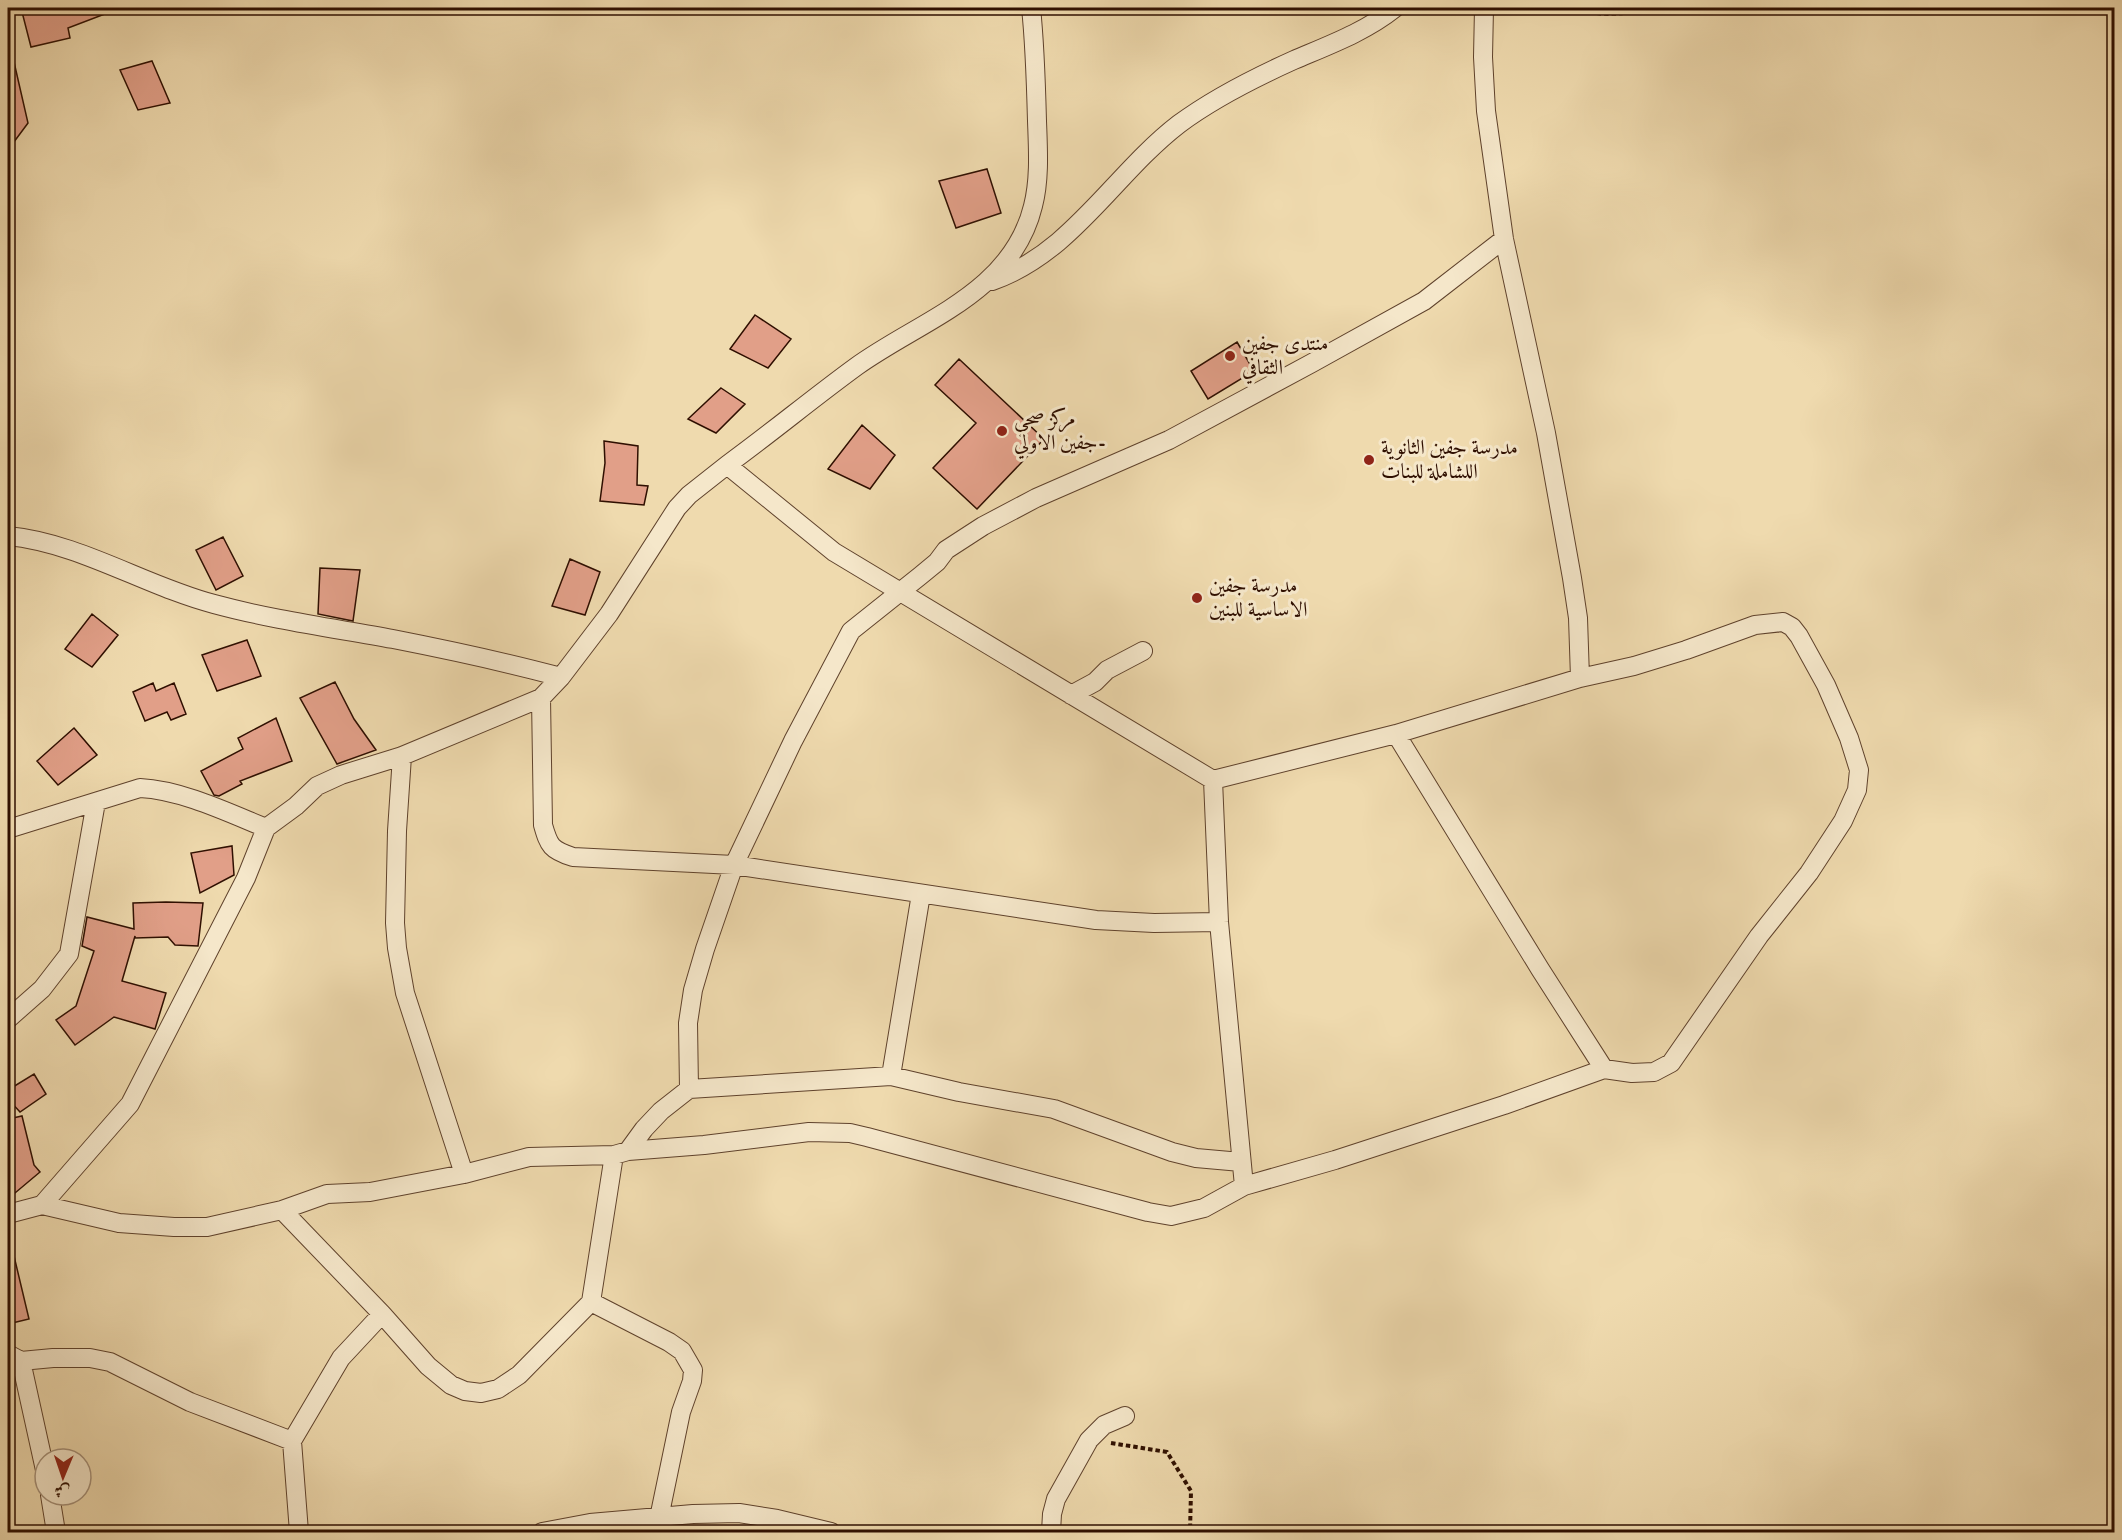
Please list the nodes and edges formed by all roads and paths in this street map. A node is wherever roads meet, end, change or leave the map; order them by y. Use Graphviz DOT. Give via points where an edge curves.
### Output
graph roads {
  1 [pos="1031,8"];
  2 [pos="1395,8"];
  3 [pos="1484,8"];
  4 [pos="1567,8"];
  5 [pos="1648,8"];
  6 [pos="1504,239"];
  7 [pos="986,283"];
  8 [pos="727,465"];
  9 [pos="8,536"];
  10 [pos="901,592"];
  11 [pos="1143,651"];
  12 [pos="561,677"];
  13 [pos="1580,678"];
  14 [pos="1071,695"];
  15 [pos="541,698"];
  16 [pos="1396,734"];
  17 [pos="402,756"];
  18 [pos="1213,780"];
  19 [pos="96,802"];
  20 [pos="266,828"];
  21 [pos="8,829"];
  22 [pos="734,865"];
  23 [pos="921,894"];
  24 [pos="1219,922"];
  25 [pos="8,1019"];
  26 [pos="1604,1069"];
  27 [pos="891,1076"];
  28 [pos="689,1089"];
  29 [pos="621,1153"];
  30 [pos="1241,1162"];
  31 [pos="464,1174"];
  32 [pos="1244,1186"];
  33 [pos="42,1205"];
  34 [pos="282,1210"];
  35 [pos="8,1214"];
  36 [pos="591,1302"];
  37 [pos="382,1314"];
  38 [pos="14,1358"];
  39 [pos="1125,1416"];
  40 [pos="1089,1440"];
  41 [pos="292,1441"];
  42 [pos="39,1447"];
  43 [pos="52,1507"];
  44 [pos="659,1518"];
  45 [pos="546,1532"];
  46 [pos="56,1533"];
  47 [pos="299,1533"];
  48 [pos="831,1533"];
  49 [pos="1051,1533"];
  50 [pos="1190,1533"];
  1 -- 7 [label="street" via="1038,134 1033,207 1015,248"];
  2 -- 7 [label="street" via="1361,31 1250,80 1202,108 1144,154 1056,244 1012,274"];
  3 -- 6 [label="street" via="1486,111"];
  4 -- 5 [label="path" via="1606,14"];
  6 -- 10 [label="street" via="1424,301 1312,363 1169,440 1036,498 983,526 946,550"];
  6 -- 13 [label="street" via="1572,578"];
  7 -- 8 [label="street" via="859,365"];
  8 -- 10 [label="street" via="834,552"];
  8 -- 12 [label="street" via="677,508 609,614"];
  9 -- 12 [label="street" via="45,543 210,603 252,614 405,642"];
  10 -- 14 [label="street"];
  10 -- 22 [label="street" via="851,631"];
  11 -- 14 [label="street"];
  12 -- 15 [label="street"];
  13 -- 16 [label="street"];
  13 -- 26 [label="street" via="1652,661 1755,625 1783,622 1799,636 1826,685 1859,770 1857,790 1843,820 1815,864 1759,936 1671,1063 1654,1072"];
  14 -- 18 [label="street"];
  15 -- 17 [label="street"];
  15 -- 22 [label="street" via="543,825 555,852 573,857"];
  16 -- 18 [label="street"];
  16 -- 26 [label="street"];
  17 -- 20 [label="street" via="317,786"];
  17 -- 31 [label="street" via="397,831 397,948 405,993"];
  18 -- 24 [label="street"];
  19 -- 20 [label="street" via="140,788 158,789"];
  19 -- 21 [label="street"];
  19 -- 25 [label="street" via="69,954 42,989"];
  20 -- 33 [label="street" via="246,878 130,1104"];
  22 -- 23 [label="street"];
  22 -- 28 [label="street" via="693,990 688,1023"];
  23 -- 24 [label="street" via="1096,920"];
  23 -- 27 [label="street"];
  24 -- 30 [label="street"];
  26 -- 32 [label="street" via="1335,1160"];
  27 -- 28 [label="street"];
  27 -- 30 [label="street" via="1054,1109 1196,1158"];
  28 -- 29 [label="street" via="661,1111"];
  29 -- 31 [label="street" via="529,1157"];
  29 -- 32 [label="street" via="809,1132 850,1133 1171,1216 1204,1208"];
  29 -- 36 [label="street"];
  30 -- 32 [label="street"];
  31 -- 34 [label="street" via="370,1192 327,1194"];
  33 -- 34 [label="street" via="120,1223 174,1227 207,1227"];
  33 -- 35 [label="street"];
  34 -- 37 [label="street"];
  36 -- 37 [label="street" via="519,1375 498,1389 481,1393 451,1385 428,1366"];
  36 -- 44 [label="street" via="669,1342 682,1351 693,1370"];
  37 -- 41 [label="street" via="341,1358"];
  38 -- 41 [label="street" via="90,1358 110,1362 190,1402"];
  38 -- 42 [label="street"];
  39 -- 40 [label="street" via="1104,1425"];
  40 -- 49 [label="street" via="1056,1499"];
  40 -- 50 [label="path" via="1167,1452 1191,1491"];
  41 -- 47 [label="street"];
  43 -- 46 [label="street"];
  44 -- 45 [label="street" via="590,1523"];
  44 -- 48 [label="street" via="739,1513"];
}
